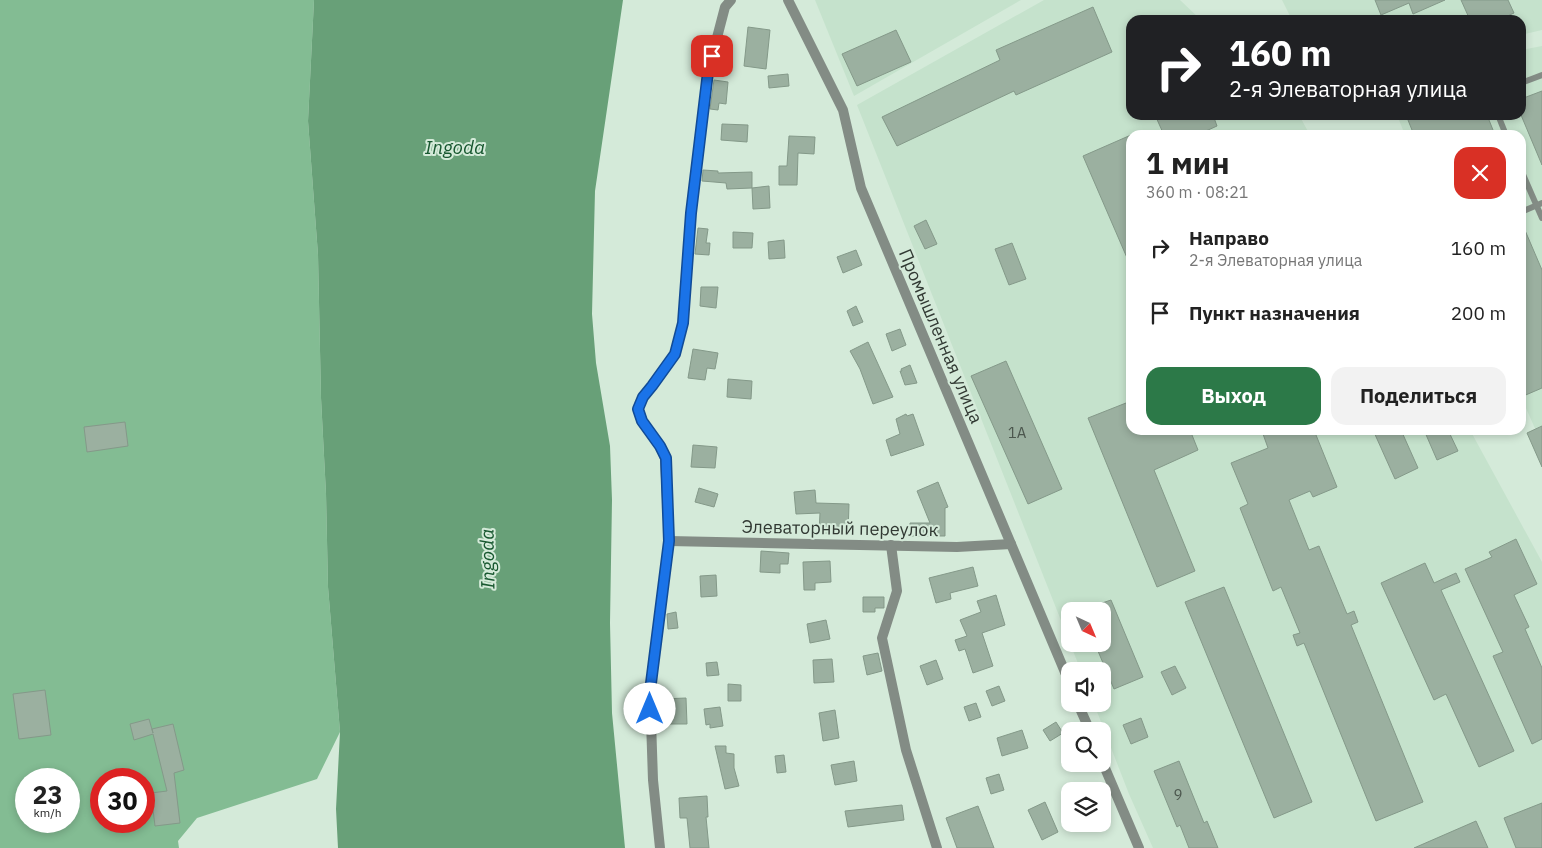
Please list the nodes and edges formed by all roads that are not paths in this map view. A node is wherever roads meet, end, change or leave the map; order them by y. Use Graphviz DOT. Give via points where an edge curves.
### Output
graph roads {
  1 [pos="731,0"];
  2 [pos="788,0"];
  3 [pos="1542,75"];
  4 [pos="1526,81"];
  5 [pos="1526,179"];
  6 [pos="1539,204"];
  7 [pos="1526,210"];
  8 [pos="1542,218"];
  9 [pos="669,541"];
  10 [pos="1011,544"];
  11 [pos="891,546"];
  12 [pos="1061,663"];
  13 [pos="1107,772"];
  14 [pos="660,848"];
  15 [pos="937,848"];
  16 [pos="1139,848"];
  1 -- 9 [label="street" via="725,7 708,72 691,213 683,323 675,354 643,397 638,409 666,458"];
  2 -- 10 [label="street, Промышленная улица" via="844,110 861,188"];
  3 -- 4 [label="lane"];
  5 -- 6 [label="lane"];
  6 -- 7 [label="lane"];
  6 -- 8 [label="lane"];
  9 -- 11 [label="street, Элеваторный переулок"];
  9 -- 14 [label="street" via="650,691 653,780"];
  10 -- 11 [label="street, Элеваторный переулок"];
  10 -- 12 [label="street, Промышленная улица"];
  11 -- 15 [label="street" via="897,591 882,638 906,750"];
  13 -- 16 [label="street"];
}
